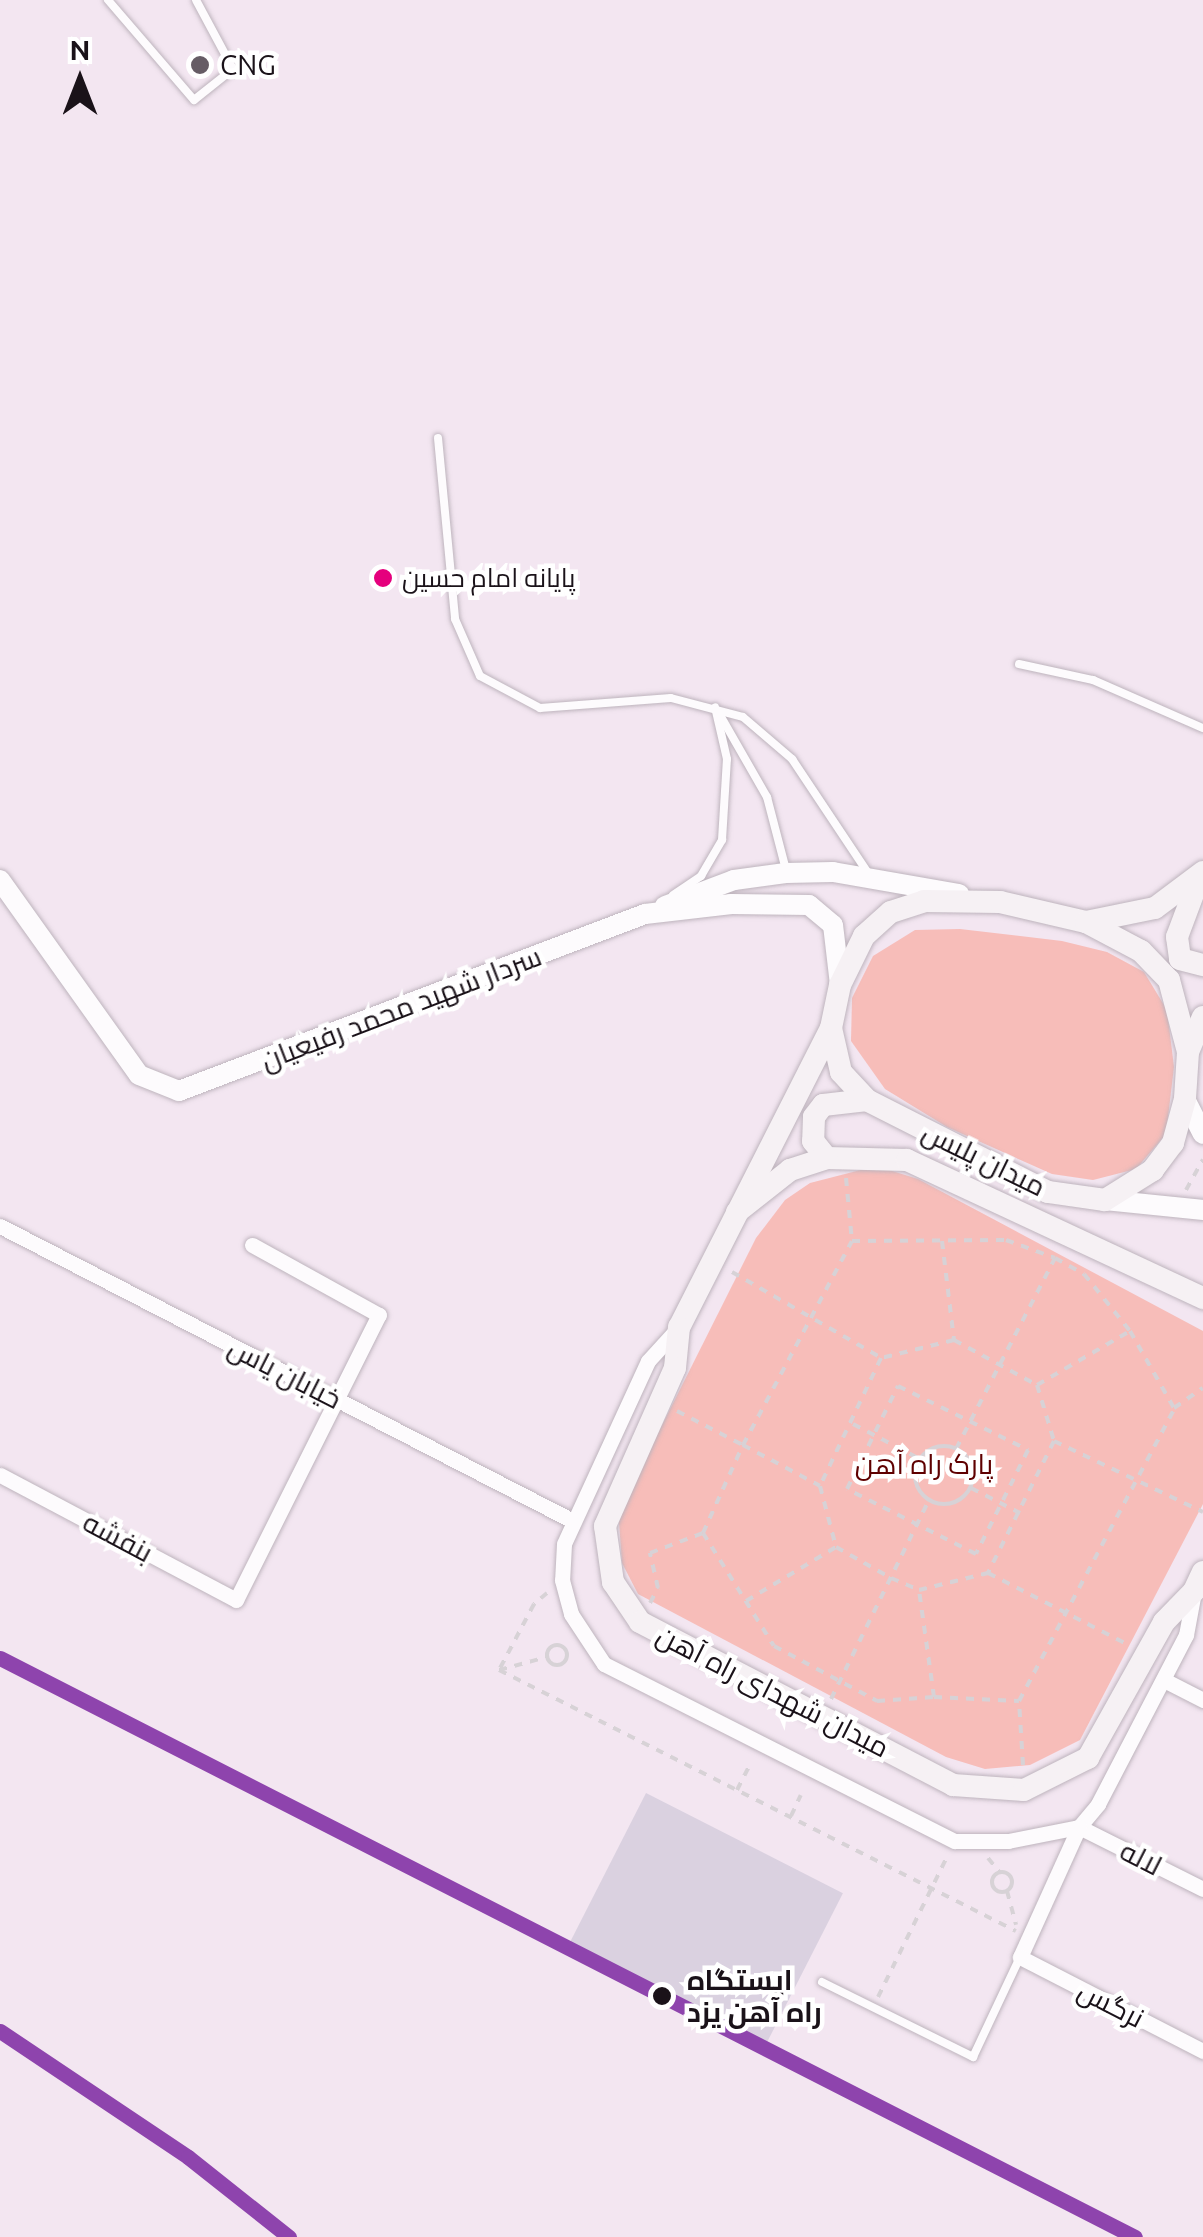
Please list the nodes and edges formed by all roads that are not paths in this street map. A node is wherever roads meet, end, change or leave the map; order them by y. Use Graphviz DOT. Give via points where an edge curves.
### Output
graph roads {
  1 [pos="108,0"];
  2 [pos="196,0"];
  3 [pos="438,438"];
  4 [pos="1018,664"];
  5 [pos="715,706"];
  6 [pos="1203,728"];
  7 [pos="786,873"];
  8 [pos="1200,876"];
  9 [pos="871,878"];
  10 [pos="0,880"];
  11 [pos="1000,902"];
  12 [pos="645,914"];
  13 [pos="1086,922"];
  14 [pos="1203,965"];
  15 [pos="840,985"];
  16 [pos="1203,1017"];
  17 [pos="831,1028"];
  18 [pos="1188,1052"];
  19 [pos="1185,1099"];
  20 [pos="867,1100"];
  21 [pos="1203,1134"];
  22 [pos="836,1158"];
  23 [pos="1105,1200"];
  24 [pos="1203,1210"];
  25 [pos="730,1218"];
  26 [pos="0,1226"];
  27 [pos="252,1245"];
  28 [pos="1203,1298"];
  29 [pos="679,1327"];
  30 [pos="338,1400"];
  31 [pos="0,1474"];
  32 [pos="570,1520"];
  33 [pos="1199,1582"];
  34 [pos="1164,1680"];
  35 [pos="1203,1700"];
  36 [pos="1079,1827"];
  37 [pos="1203,1889"];
  38 [pos="1020,1957"];
  39 [pos="822,1982"];
  40 [pos="1203,2051"];
  1 -- 2 [label="lane" via="194,100 234,69"];
  3 -- 5 [label="lane" via="455,619 480,676 540,708 670,698"];
  4 -- 6 [label="lane" via="1093,680"];
  5 -- 7 [label="lane" via="767,796"];
  5 -- 9 [label="lane" via="771,736"];
  5 -- 12 [label="lane" via="727,759 722,840 701,876"];
  7 -- 9 [label="street"];
  7 -- 12 [label="street" via="716,886"];
  8 -- 13 [label="main road" via="1156,908"];
  8 -- 14 [label="main road" via="1177,938 1180,958"];
  9 -- 11 [label="street"];
  10 -- 12 [label="street, سردار شهید محمد رفیعیان" via="138,1075 180,1091"];
  11 -- 13 [label="main road, میدان پلیس"];
  11 -- 15 [label="main road, میدان پلیس" via="924,901 891,912 864,936"];
  12 -- 15 [label="street, سردار شهید محمد رفیعیان" via="731,904 810,905 833,924"];
  13 -- 18 [label="main road, میدان پلیس" via="1141,950 1169,980"];
  15 -- 17 [label="main road, میدان پلیس"];
  16 -- 18 [label="main road"];
  17 -- 20 [label="main road, میدان پلیس" via="840,1072"];
  17 -- 25 [label="main road, میدان شهدای راه آهن"];
  18 -- 19 [label="main road, میدان پلیس"];
  19 -- 21 [label="street"];
  19 -- 23 [label="main road, میدان پلیس" via="1173,1143 1154,1170"];
  20 -- 22 [label="main road" via="823,1104 814,1117 813,1141"];
  20 -- 23 [label="main road, میدان پلیس" via="1048,1192"];
  22 -- 25 [label="main road" via="790,1170"];
  22 -- 28 [label="main road" via="907,1160 1060,1247"];
  23 -- 24 [label="street"];
  25 -- 29 [label="main road, میدان شهدای راه آهن"];
  26 -- 30 [label="street, خیابان یاس"];
  27 -- 30 [label="street" via="379,1315"];
  29 -- 32 [label="street" via="648,1361"];
  29 -- 33 [label="main road, میدان شهدای راه آهن" via="676,1368 605,1526 613,1582 640,1622 953,1784 1024,1790 1088,1758 1164,1622"];
  30 -- 31 [label="street, بنفشه" via="236,1600"];
  30 -- 32 [label="street, خیابان یاس"];
  32 -- 36 [label="street" via="562,1580 572,1614 604,1664 955,1842 1008,1842"];
  33 -- 34 [label="street" via="1186,1635"];
  34 -- 35 [label="street"];
  34 -- 36 [label="street"];
  36 -- 37 [label="street, لاله"];
  36 -- 38 [label="street"];
  38 -- 39 [label="lane" via="974,2057"];
  38 -- 40 [label="street, نرگس"];
}
